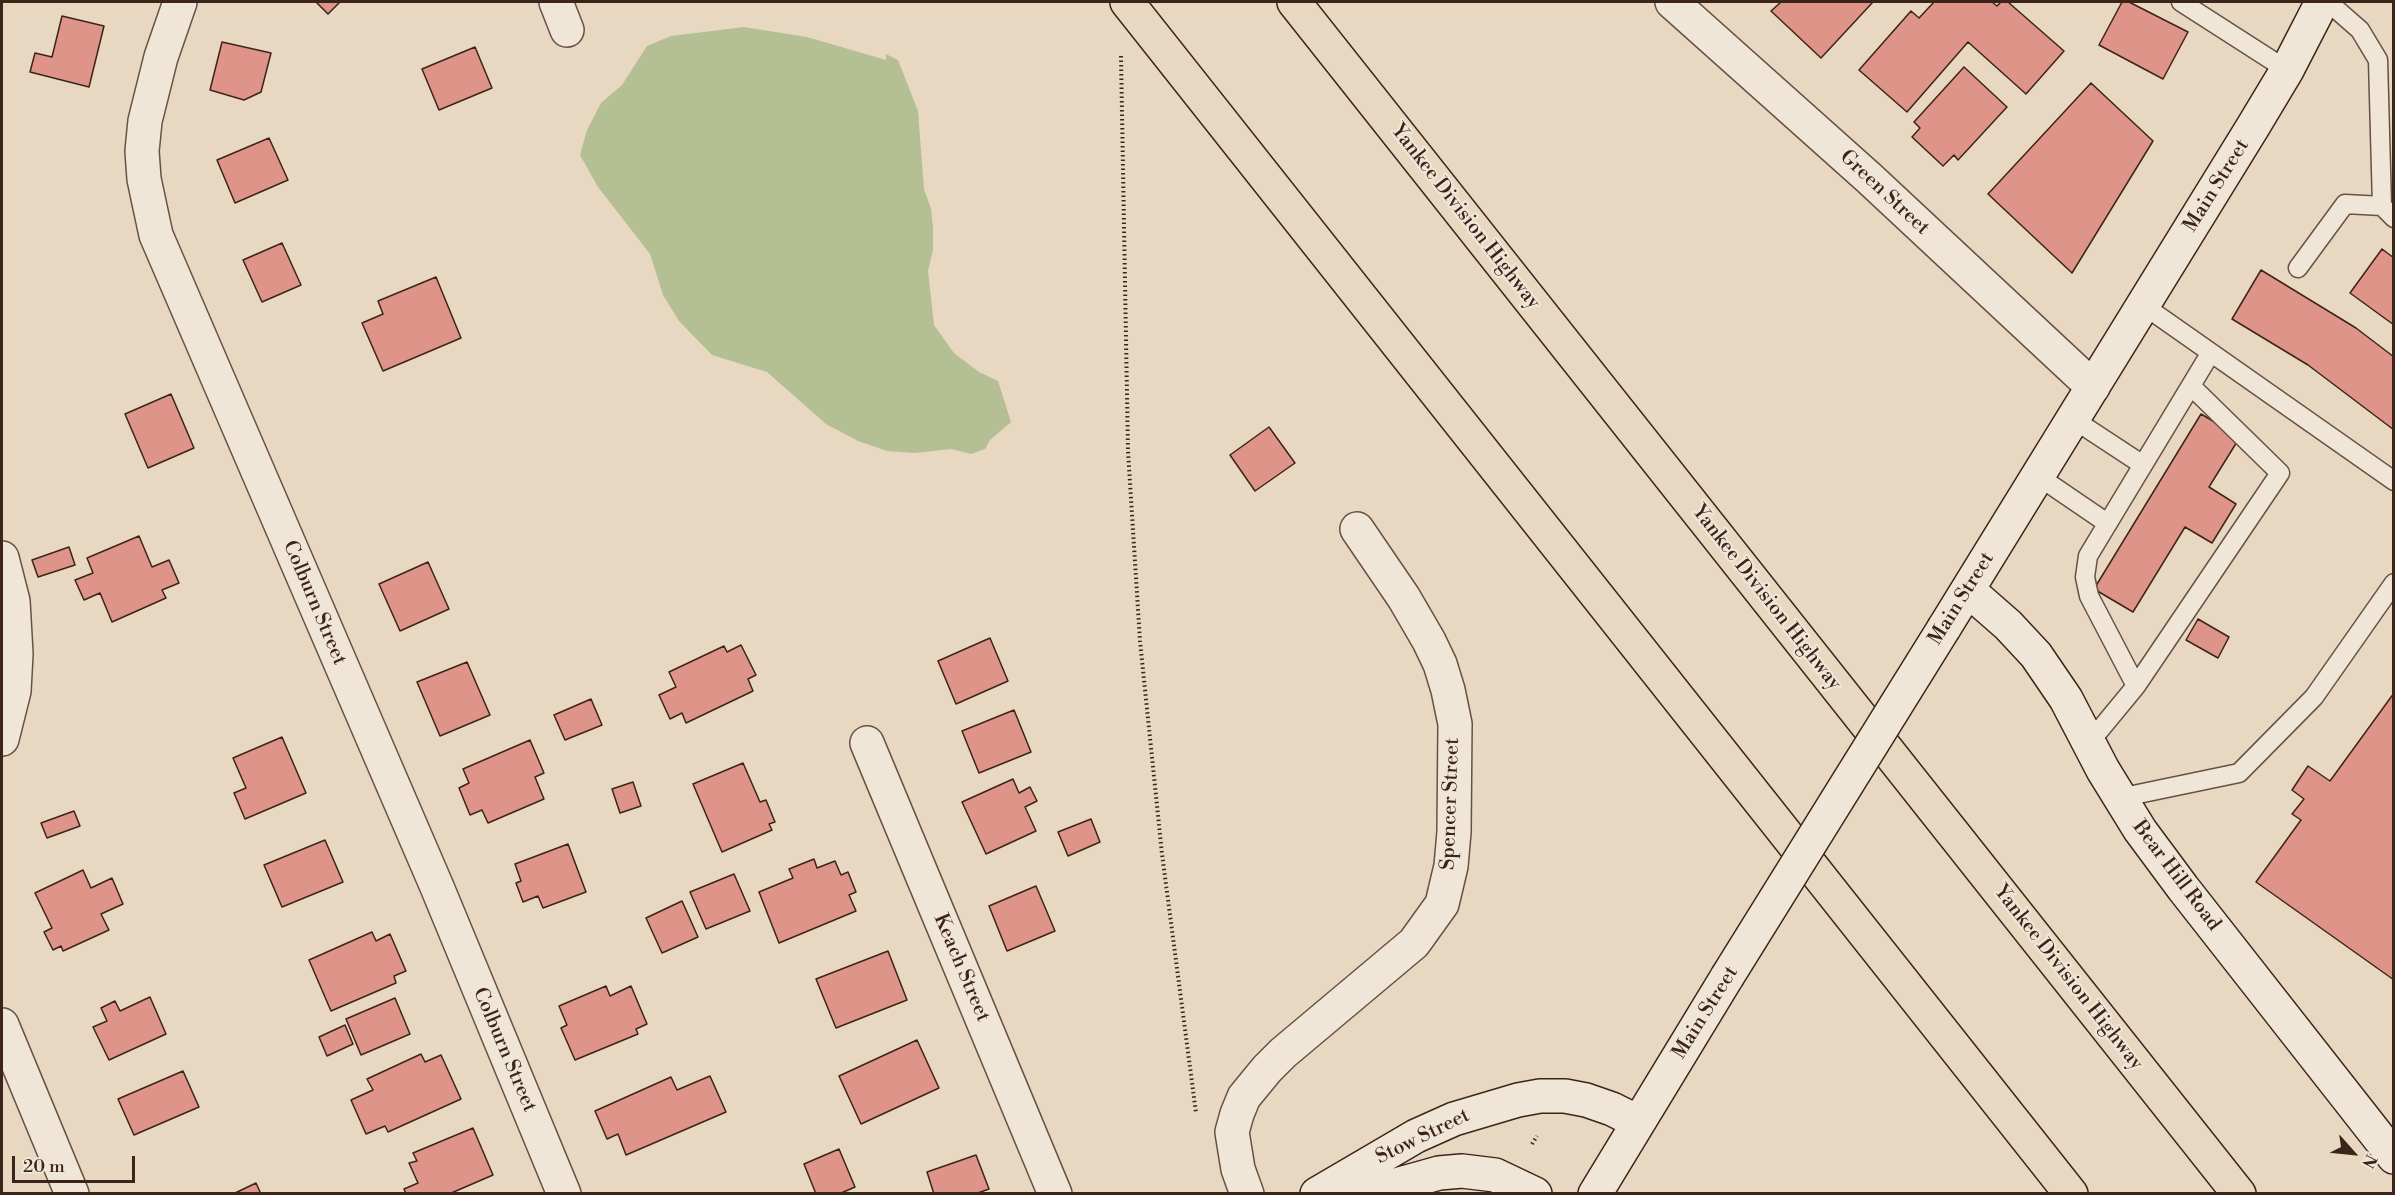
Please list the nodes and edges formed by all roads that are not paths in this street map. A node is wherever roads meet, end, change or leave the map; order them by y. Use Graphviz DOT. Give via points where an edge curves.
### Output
graph roads {
  1 [pos="180,2"];
  2 [pos="1127,2"];
  3 [pos="1294,2"];
  4 [pos="1672,2"];
  5 [pos="2181,2"];
  6 [pos="2322,2"];
  7 [pos="2328,2"];
  8 [pos="2287,70"];
  9 [pos="2388,212"];
  10 [pos="2298,268"];
  11 [pos="2143,305"];
  12 [pos="2210,354"];
  13 [pos="2191,386"];
  14 [pos="2093,387"];
  15 [pos="2073,419"];
  16 [pos="2143,465"];
  17 [pos="2038,476"];
  18 [pos="2394,481"];
  19 [pos="2107,523"];
  20 [pos="1357,529"];
  21 [pos="2,558"];
  22 [pos="2394,583"];
  23 [pos="1968,590"];
  24 [pos="2136,686"];
  25 [pos="2,740"];
  26 [pos="867,743"];
  27 [pos="2089,743"];
  28 [pos="2119,798"];
  29 [pos="2,1025"];
  30 [pos="1638,1122"];
  31 [pos="2394,1157"];
  32 [pos="72,1194"];
  33 [pos="564,1194"];
  34 [pos="1055,1194"];
  35 [pos="1247,1194"];
  36 [pos="1317,1194"];
  37 [pos="1364,1194"];
  38 [pos="1534,1194"];
  39 [pos="1595,1194"];
  40 [pos="2071,1194"];
  41 [pos="2239,1194"];
  1 -- 33 [label="street, Colburn Street" via="145,121 144,179 156,236 437,887"];
  2 -- 40 [label="highway"];
  3 -- 41 [label="highway, Yankee Division Highway"];
  4 -- 14 [label="street, Green Street" via="1869,178"];
  5 -- 8 [label="lane"];
  6 -- 8 [label="street, Main Street"];
  7 -- 9 [label="lane" via="2360,30 2378,60 2380,177"];
  8 -- 11 [label="street, Main Street"];
  9 -- 10 [label="lane" via="2345,204"];
  11 -- 12 [label="lane"];
  11 -- 14 [label="street, Main Street"];
  12 -- 13 [label="lane"];
  12 -- 18 [label="lane"];
  13 -- 16 [label="lane"];
  13 -- 24 [label="lane" via="2280,473"];
  14 -- 15 [label="street, Main Street"];
  15 -- 16 [label="lane"];
  15 -- 17 [label="street, Main Street"];
  16 -- 19 [label="lane"];
  17 -- 19 [label="lane"];
  17 -- 23 [label="street, Main Street"];
  19 -- 24 [label="lane" via="2088,556 2086,586"];
  20 -- 35 [label="street, Spencer Street" via="1429,641 1448,690 1455,724 1451,866 1442,904 1414,944 1283,1053 1244,1097 1232,1132"];
  21 -- 25 [label="street" via="13,601 16,654 14,691"];
  22 -- 28 [label="lane" via="2314,697 2239,773"];
  23 -- 27 [label="street, Bear Hill Road" via="2036,655"];
  23 -- 30 [label="street, Main Street, bridge"];
  24 -- 27 [label="lane"];
  26 -- 34 [label="street, Keach Street"];
  27 -- 28 [label="street, Bear Hill Road"];
  28 -- 31 [label="street, Bear Hill Road" via="2183,888"];
  29 -- 32 [label="street"];
  30 -- 36 [label="street, Stow Street" via="1612,1109 1565,1096 1518,1100 1425,1132"];
  30 -- 39 [label="street, Main Street"];
  37 -- 38 [label="street, Stow Street" via="1439,1173 1462,1171 1495,1175"];
}
